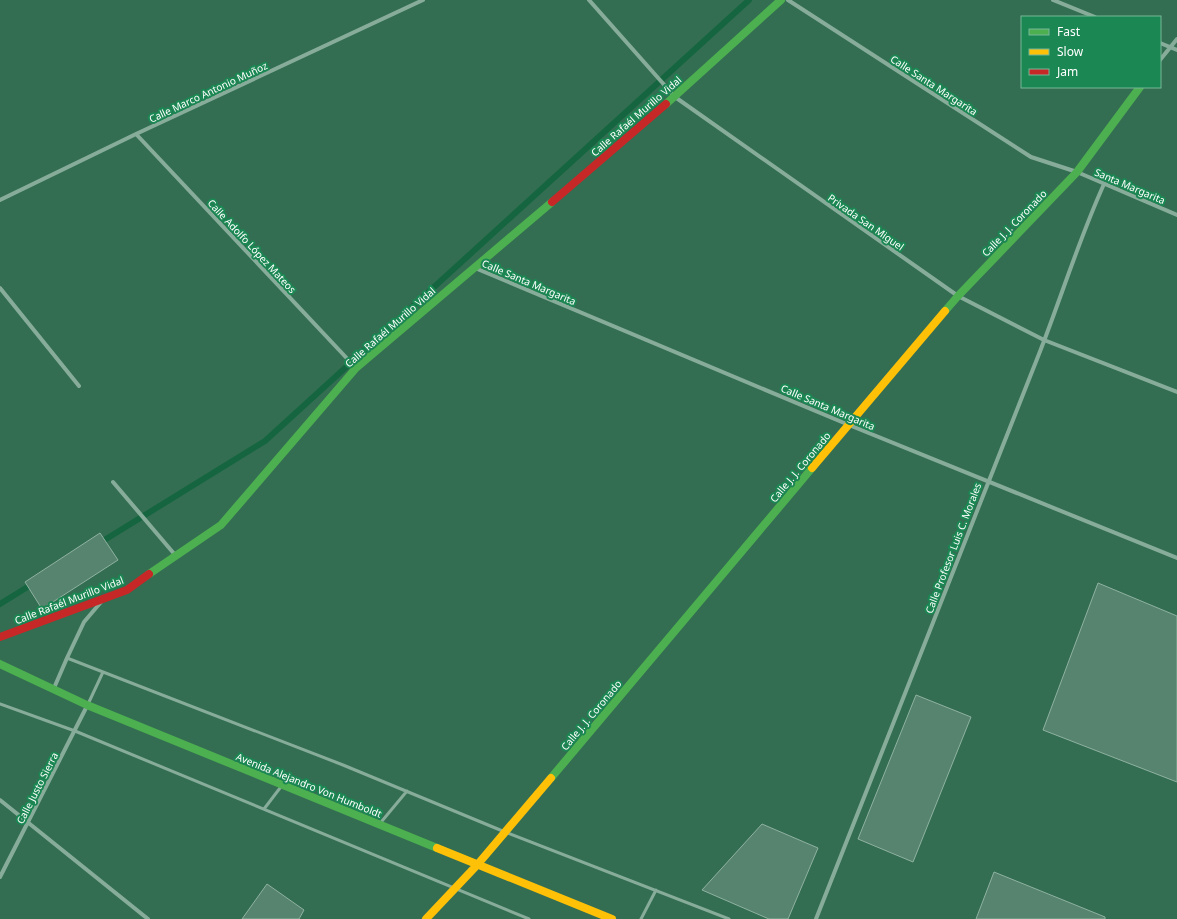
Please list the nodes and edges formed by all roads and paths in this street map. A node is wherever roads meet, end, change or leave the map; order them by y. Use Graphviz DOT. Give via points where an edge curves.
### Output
graph roads {
  1 [pos="423,0"];
  2 [pos="590,0"];
  3 [pos="781,0"];
  4 [pos="788,0"];
  5 [pos="1053,0"];
  6 [pos="1093,16"];
  7 [pos="1177,39"];
  8 [pos="1161,43"];
  9 [pos="1170,47"];
  10 [pos="1177,50"];
  11 [pos="1161,59"];
  12 [pos="1139,88"];
  13 [pos="675,97"];
  14 [pos="136,134"];
  15 [pos="1077,172"];
  16 [pos="1104,184"];
  17 [pos="0,200"];
  18 [pos="1177,215"];
  19 [pos="474,268"];
  20 [pos="0,288"];
  21 [pos="958,296"];
  22 [pos="1044,340"];
  23 [pos="356,368"];
  24 [pos="80,386"];
  25 [pos="1177,392"];
  26 [pos="849,425"];
  27 [pos="988,481"];
  28 [pos="113,482"];
  29 [pos="176,556"];
  30 [pos="1177,558"];
  31 [pos="102,600"];
  32 [pos="0,637"];
  33 [pos="67,658"];
  34 [pos="0,664"];
  35 [pos="103,672"];
  36 [pos="54,689"];
  37 [pos="0,704"];
  38 [pos="87,705"];
  39 [pos="75,731"];
  40 [pos="283,785"];
  41 [pos="407,791"];
  42 [pos="0,800"];
  43 [pos="264,809"];
  44 [pos="28,823"];
  45 [pos="379,824"];
  46 [pos="505,832"];
  47 [pos="478,864"];
  48 [pos="0,877"];
  49 [pos="455,889"];
  50 [pos="656,890"];
  51 [pos="148,919"];
  52 [pos="426,919"];
  53 [pos="529,919"];
  54 [pos="612,919"];
  55 [pos="641,919"];
  56 [pos="729,919"];
  57 [pos="816,919"];
  1 -- 14 [label="street, Calle Marco Antonio Muñoz"];
  2 -- 13 [label="street, Privada San Miguel"];
  3 -- 13 [label="street, Calle Rafaél Murillo Vidal"];
  4 -- 15 [label="street, Calle Santa Margarita" via="1031,158"];
  5 -- 6 [label="street"];
  7 -- 9 [label="street"];
  8 -- 9 [label="street"];
  9 -- 10 [label="street"];
  9 -- 11 [label="street"];
  12 -- 15 [label="street, Calle J. J. Coronado"];
  13 -- 19 [label="street, Calle Rafaél Murillo Vidal"];
  13 -- 21 [label="street, Privada San Miguel"];
  14 -- 17 [label="street, Calle Marco Antonio Muñoz"];
  14 -- 23 [label="street, Calle Adolfo López Mateos"];
  15 -- 16 [label="street, Santa Margarita"];
  15 -- 21 [label="street, Calle J. J. Coronado"];
  16 -- 18 [label="street, Santa Margarita"];
  16 -- 22 [label="street, Calle Profesor Luis C. Morales" via="1093,207"];
  19 -- 23 [label="street, Calle Rafaél Murillo Vidal"];
  19 -- 26 [label="street, Calle Santa Margarita"];
  20 -- 24 [label="street"];
  21 -- 22 [label="street, Privada San Miguel"];
  21 -- 26 [label="street, Calle J. J. Coronado"];
  22 -- 25 [label="street, Privada San Miguel"];
  22 -- 27 [label="street, Calle Profesor Luis C. Morales"];
  23 -- 29 [label="street, Calle Rafaél Murillo Vidal" via="221,526"];
  26 -- 27 [label="street, Calle Santa Margarita"];
  26 -- 46 [label="street, Calle J. J. Coronado"];
  27 -- 30 [label="street, Calle Santa Margarita"];
  27 -- 57 [label="street, Calle Profesor Luis C. Morales"];
  28 -- 29 [label="street"];
  29 -- 31 [label="street, Calle Rafaél Murillo Vidal" via="127,590"];
  31 -- 32 [label="street, Calle Rafaél Murillo Vidal"];
  31 -- 33 [label="street" via="84,622"];
  33 -- 35 [label="lane"];
  33 -- 36 [label="street"];
  34 -- 36 [label="street, Avenida Alejandro Von Humboldt"];
  35 -- 38 [label="lane"];
  35 -- 41 [label="lane"];
  36 -- 38 [label="street, Avenida Alejandro Von Humboldt"];
  37 -- 39 [label="lane"];
  38 -- 39 [label="street, Calle Justo Sierra"];
  38 -- 40 [label="street, Avenida Alejandro Von Humboldt"];
  39 -- 43 [label="lane"];
  39 -- 44 [label="street, Calle Justo Sierra"];
  40 -- 43 [label="lane"];
  40 -- 45 [label="street, Avenida Alejandro Von Humboldt"];
  41 -- 45 [label="lane"];
  41 -- 46 [label="lane"];
  42 -- 44 [label="street"];
  43 -- 49 [label="lane"];
  44 -- 48 [label="street, Calle Justo Sierra"];
  44 -- 51 [label="street"];
  45 -- 47 [label="street, Avenida Alejandro Von Humboldt"];
  46 -- 47 [label="street, Calle J. J. Coronado"];
  46 -- 50 [label="lane"];
  47 -- 49 [label="street, Calle J. J. Coronado"];
  47 -- 54 [label="street, Avenida Alejandro Von Humboldt"];
  49 -- 52 [label="street, Calle J. J. Coronado"];
  49 -- 53 [label="lane"];
  50 -- 55 [label="lane"];
  50 -- 56 [label="lane"];
}
